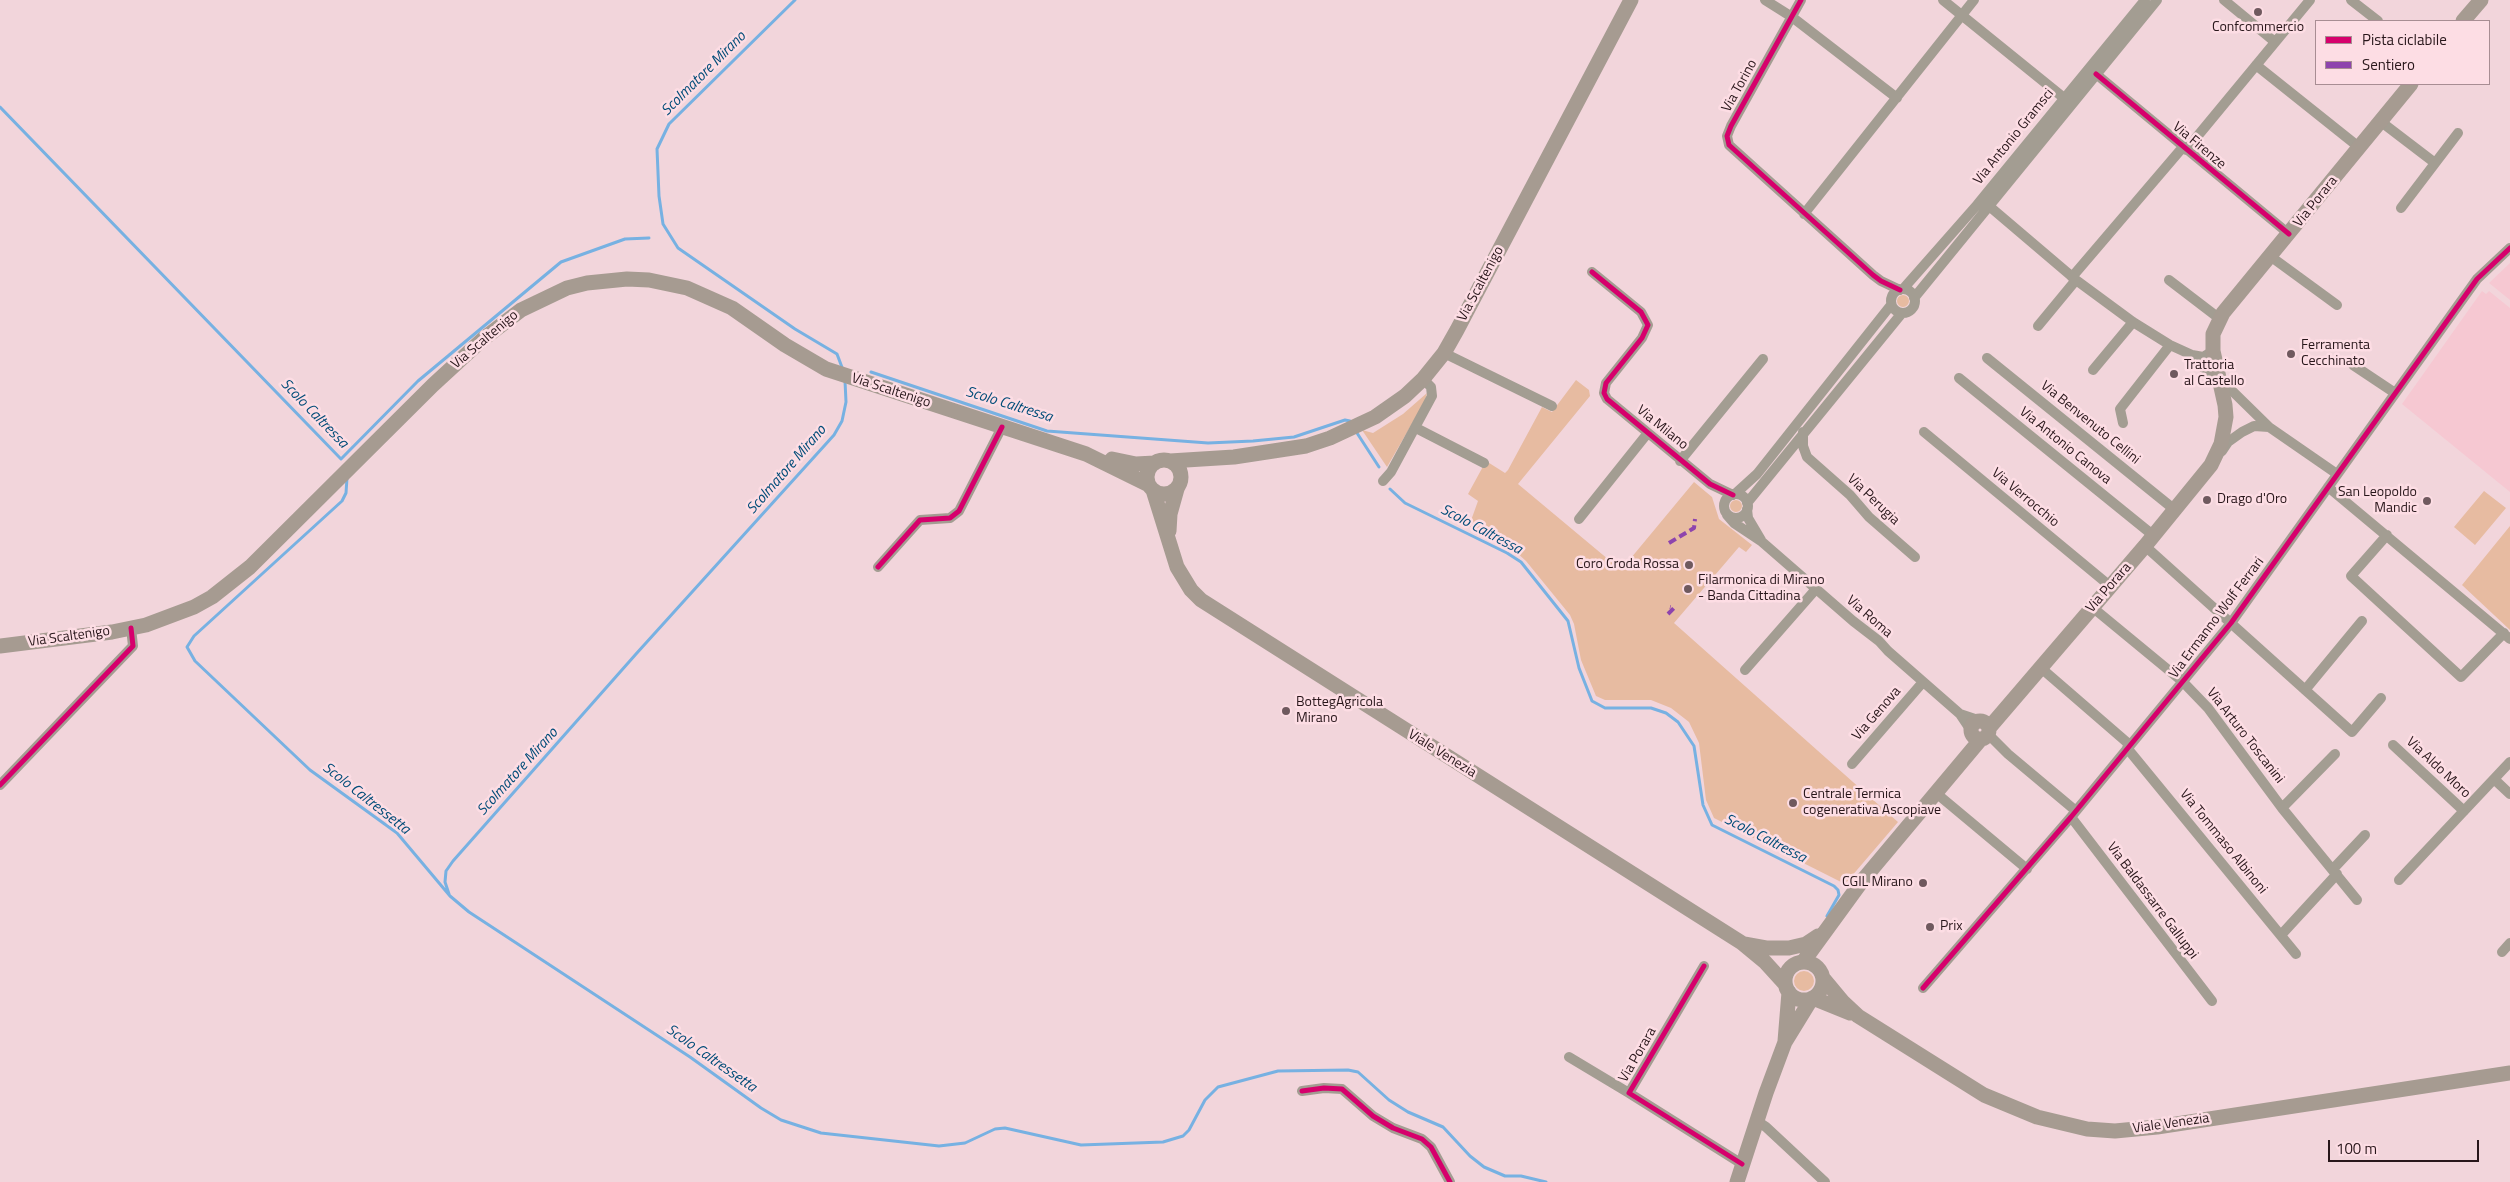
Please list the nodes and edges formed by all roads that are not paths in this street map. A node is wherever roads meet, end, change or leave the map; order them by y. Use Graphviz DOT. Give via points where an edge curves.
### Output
graph roads {
  1 [pos="1631,0"];
  2 [pos="1765,0"];
  3 [pos="1801,0"];
  4 [pos="1943,0"];
  5 [pos="1974,0"];
  6 [pos="2224,0"];
  7 [pos="2310,0"];
  8 [pos="2351,0"];
  9 [pos="2481,0"];
  10 [pos="2148,2"];
  11 [pos="1961,15"];
  12 [pos="1792,16"];
  13 [pos="2377,20"];
  14 [pos="2464,20"];
  15 [pos="2275,42"];
  16 [pos="2256,65"];
  17 [pos="2096,74"];
  18 [pos="2410,85"];
  19 [pos="1897,98"];
  20 [pos="2064,98"];
  21 [pos="2380,121"];
  22 [pos="2458,133"];
  23 [pos="2360,148"];
  24 [pos="2184,149"];
  25 [pos="2435,163"];
  26 [pos="1989,206"];
  27 [pos="2401,208"];
  28 [pos="1804,214"];
  29 [pos="2289,234"];
  30 [pos="2510,248"];
  31 [pos="2270,256"];
  32 [pos="1592,272"];
  33 [pos="2074,278"];
  34 [pos="2168,280"];
  35 [pos="1881,281"];
  36 [pos="1902,290"];
  37 [pos="1914,298"];
  38 [pos="1891,302"];
  39 [pos="2337,305"];
  40 [pos="1902,313"];
  41 [pos="2220,319"];
  42 [pos="2133,322"];
  43 [pos="2038,326"];
  44 [pos="2173,346"];
  45 [pos="2213,351"];
  46 [pos="1444,353"];
  47 [pos="1987,358"];
  48 [pos="1763,359"];
  49 [pos="2353,365"];
  50 [pos="2093,370"];
  51 [pos="1959,378"];
  52 [pos="2219,378"];
  53 [pos="1422,379"];
  54 [pos="2395,393"];
  55 [pos="1552,406"];
  56 [pos="2123,423"];
  57 [pos="1002,427"];
  58 [pos="2269,427"];
  59 [pos="1416,428"];
  60 [pos="1804,431"];
  61 [pos="1924,432"];
  62 [pos="1647,434"];
  63 [pos="1086,454"];
  64 [pos="1234,457"];
  65 [pos="1783,457"];
  66 [pos="1680,461"];
  67 [pos="1812,461"];
  68 [pos="1163,462"];
  69 [pos="1484,462"];
  70 [pos="2211,465"];
  71 [pos="2337,474"];
  72 [pos="1383,481"];
  73 [pos="1710,484"];
  74 [pos="1179,485"];
  75 [pos="2328,487"];
  76 [pos="1151,488"];
  77 [pos="1734,494"];
  78 [pos="1747,506"];
  79 [pos="1726,510"];
  80 [pos="2175,510"];
  81 [pos="1579,518"];
  82 [pos="2387,535"];
  83 [pos="1169,540"];
  84 [pos="1761,540"];
  85 [pos="2149,541"];
  86 [pos="1915,557"];
  87 [pos="878,567"];
  88 [pos="2110,586"];
  89 [pos="1816,589"];
  90 [pos="2092,607"];
  91 [pos="2362,621"];
  92 [pos="2231,623"];
  93 [pos="131,628"];
  94 [pos="2507,636"];
  95 [pos="0,646"];
  96 [pos="2041,668"];
  97 [pos="1745,670"];
  98 [pos="1923,682"];
  99 [pos="2183,682"];
  100 [pos="2305,690"];
  101 [pos="2381,698"];
  102 [pos="1981,731"];
  103 [pos="2393,745"];
  104 [pos="2129,747"];
  105 [pos="2335,754"];
  106 [pos="2510,762"];
  107 [pos="1852,764"];
  108 [pos="2494,779"];
  109 [pos="0,785"];
  110 [pos="1936,793"];
  111 [pos="2510,794"];
  112 [pos="2282,808"];
  113 [pos="2464,811"];
  114 [pos="2074,814"];
  115 [pos="2364,835"];
  116 [pos="2027,869"];
  117 [pos="2335,871"];
  118 [pos="2399,880"];
  119 [pos="2357,900"];
  120 [pos="1831,926"];
  121 [pos="2281,935"];
  122 [pos="1742,943"];
  123 [pos="2510,943"];
  124 [pos="2502,952"];
  125 [pos="2296,954"];
  126 [pos="1802,962"];
  127 [pos="1704,966"];
  128 [pos="1822,974"];
  129 [pos="1787,988"];
  130 [pos="1923,988"];
  131 [pos="1813,998"];
  132 [pos="2212,1001"];
  133 [pos="1858,1016"];
  134 [pos="1785,1042"];
  135 [pos="1569,1057"];
  136 [pos="2510,1073"];
  137 [pos="1302,1091"];
  138 [pos="1629,1093"];
  139 [pos="1757,1121"];
  140 [pos="1742,1164"];
  141 [pos="1450,1182"];
  142 [pos="1737,1182"];
  143 [pos="1825,1182"];
  1 -- 46 [label="main road, Via Scaltenigo"];
  2 -- 12 [label="street"];
  3 -- 12 [label="street, Via Torino"];
  4 -- 11 [label="street"];
  5 -- 11 [label="street"];
  6 -- 15 [label="street"];
  7 -- 15 [label="street, Via Firenze"];
  8 -- 13 [label="street"];
  9 -- 14 [label="main road"];
  10 -- 17 [label="street, Via Antonio Gramsci"];
  10 -- 20 [label="street, Via Antonio Gramsci"];
  11 -- 19 [label="street"];
  11 -- 20 [label="street"];
  12 -- 19 [label="street"];
  12 -- 28 [label="street, Via Torino" via="1727,136 1731,150"];
  15 -- 16 [label="street, Via Firenze"];
  16 -- 23 [label="street"];
  16 -- 24 [label="street, Via Firenze"];
  17 -- 24 [label="street, Via Firenze"];
  17 -- 26 [label="street, Via Antonio Gramsci"];
  18 -- 21 [label="main road, Via Porara"];
  19 -- 28 [label="street"];
  20 -- 36 [label="street, Via Antonio Gramsci"];
  21 -- 23 [label="main road, Via Porara"];
  21 -- 25 [label="street"];
  22 -- 25 [label="street"];
  23 -- 29 [label="main road, Via Porara"];
  24 -- 29 [label="street, Via Firenze"];
  24 -- 33 [label="street, Via Firenze"];
  25 -- 27 [label="street"];
  26 -- 33 [label="street"];
  26 -- 37 [label="street, Via Antonio Gramsci"];
  28 -- 35 [label="street, Via Torino"];
  29 -- 31 [label="main road, Via Porara"];
  30 -- 54 [label="street, Via Ermanno Wolf Ferrari" via="2477,279"];
  31 -- 39 [label="street"];
  31 -- 41 [label="main road, Via Porara"];
  32 -- 62 [label="street, Via Milano" via="1641,312 1648,325 1647,331 1604,389 1611,404"];
  33 -- 42 [label="street"];
  33 -- 43 [label="street, Via Firenze"];
  34 -- 41 [label="street"];
  35 -- 36 [label="street, Via Torino"];
  35 -- 38 [label="street, Via Torino"];
  36 -- 37 [label="street" via="1910,292"];
  36 -- 38 [label="street" via="1894,293"];
  37 -- 40 [label="street" via="1912,308"];
  38 -- 40 [label="street" via="1895,310"];
  38 -- 77 [label="street" via="1757,474"];
  40 -- 60 [label="street"];
  41 -- 45 [label="main road, Via Porara" via="2213,334"];
  42 -- 44 [label="street"];
  42 -- 50 [label="street"];
  44 -- 45 [label="street" via="2198,357"];
  44 -- 52 [label="street"];
  44 -- 56 [label="street" via="2120,409"];
  45 -- 52 [label="main road, Via Porara"];
  46 -- 53 [label="main road, Via Scaltenigo"];
  46 -- 55 [label="street"];
  47 -- 80 [label="street, Via Benvenuto Cellini"];
  48 -- 66 [label="street"];
  49 -- 54 [label="street"];
  51 -- 85 [label="street, Via Antonio Canova"];
  52 -- 58 [label="street"];
  52 -- 70 [label="main road, Via Porara" via="2226,417 2221,444"];
  53 -- 59 [label="street" via="1433,390"];
  53 -- 64 [label="main road, Via Scaltenigo" via="1405,396 1376,416 1330,438 1289,450"];
  54 -- 71 [label="street, Via Ermanno Wolf Ferrari"];
  57 -- 63 [label="main road, Via Scaltenigo"];
  57 -- 87 [label="street" via="959,511 950,518 920,520"];
  57 -- 93 [label="main road, Via Scaltenigo" via="826,369 732,308 687,288 642,280 587,283 545,298 504,322 433,385 224,589 186,610"];
  58 -- 70 [label="street, Via Porara" via="2254,426 2242,432 2228,442"];
  58 -- 71 [label="street"];
  59 -- 69 [label="street"];
  59 -- 72 [label="street"];
  60 -- 65 [label="street"];
  60 -- 67 [label="street, Via Perugia" via="1802,446"];
  61 -- 88 [label="street, Via Verrocchio"];
  62 -- 66 [label="street, Via Milano"];
  62 -- 81 [label="street"];
  63 -- 68 [label="main road, Via Scaltenigo" via="1136,464"];
  63 -- 76 [label="main road, Via Scaltenigo"];
  64 -- 68 [label="main road, Via Scaltenigo"];
  64 -- 74 [label="main road, Via Scaltenigo" via="1198,469"];
  65 -- 67 [label="street, Via Perugia" via="1796,454"];
  65 -- 78 [label="street"];
  66 -- 73 [label="street, Via Milano"];
  67 -- 86 [label="street, Via Perugia"];
  68 -- 74 [label="main road" via="1180,472"];
  68 -- 76 [label="main road" via="1148,470"];
  70 -- 80 [label="main road, Via Porara"];
  71 -- 75 [label="street, Via Ermanno Wolf Ferrari"];
  73 -- 77 [label="street, Via Milano"];
  73 -- 79 [label="street, Via Milano"];
  74 -- 76 [label="main road" via="1164,495"];
  74 -- 83 [label="main road, Viale Venezia" via="1170,514"];
  75 -- 82 [label="street"];
  75 -- 92 [label="street, Via Ermanno Wolf Ferrari"];
  76 -- 83 [label="main road, Viale Venezia"];
  77 -- 78 [label="street" via="1743,497"];
  77 -- 79 [label="street" via="1726,499"];
  78 -- 79 [label="street" via="1744,515 1737,518"];
  78 -- 84 [label="street, Via Roma" via="1748,518"];
  79 -- 84 [label="street, Via Roma" via="1746,532"];
  80 -- 85 [label="main road, Via Porara"];
  82 -- 94 [label="street"];
  82 -- 94 [label="street" via="2351,576 2461,677"];
  83 -- 122 [label="main road, Viale Venezia" via="1182,578 1213,608"];
  84 -- 89 [label="street, Via Roma"];
  85 -- 88 [label="main road, Via Porara"];
  85 -- 92 [label="street, Via Ermanno Wolf Ferrari"];
  88 -- 90 [label="main road, Via Porara"];
  89 -- 97 [label="street"];
  89 -- 98 [label="street, Via Roma"];
  90 -- 96 [label="main road, Via Porara"];
  90 -- 99 [label="street, Via Arturo Toscanini"];
  91 -- 100 [label="street"];
  92 -- 99 [label="street, Via Ermanno Wolf Ferrari"];
  92 -- 100 [label="street, Via Ermanno Wolf Ferrari"];
  93 -- 95 [label="main road, Via Scaltenigo"];
  93 -- 109 [label="street" via="133,646"];
  96 -- 102 [label="main road, Via Porara" via="2005,711"];
  96 -- 104 [label="street, Via Tommaso Albinoni"];
  98 -- 102 [label="street, Via Roma"];
  98 -- 107 [label="street, Via Genova"];
  99 -- 104 [label="street, Via Ermanno Wolf Ferrari"];
  99 -- 112 [label="street, Via Arturo Toscanini" via="2218,720"];
  100 -- 101 [label="street, Via Ermanno Wolf Ferrari" via="2352,732"];
  102 -- 110 [label="main road" via="1969,752"];
  102 -- 114 [label="street, Via Baldassarre Galluppi"];
  103 -- 113 [label="street, Via Aldo Moro"];
  104 -- 114 [label="street, Via Ermanno Wolf Ferrari"];
  104 -- 121 [label="street, Via Tommaso Albinoni"];
  105 -- 112 [label="street"];
  106 -- 108 [label="street, Via Aldo Moro"];
  108 -- 111 [label="street"];
  108 -- 113 [label="street, Via Aldo Moro"];
  110 -- 116 [label="street"];
  110 -- 120 [label="main road" via="1862,882"];
  112 -- 117 [label="street, Via Arturo Toscanini"];
  113 -- 118 [label="street, Via Aldo Moro"];
  114 -- 116 [label="street, Via Ermanno Wolf Ferrari"];
  114 -- 132 [label="street, Via Baldassarre Galluppi"];
  115 -- 117 [label="street"];
  116 -- 130 [label="street, Via Ermanno Wolf Ferrari"];
  117 -- 119 [label="street, Via Arturo Toscanini"];
  117 -- 121 [label="street"];
  120 -- 122 [label="main road" via="1813,940 1796,947 1766,948"];
  120 -- 126 [label="main road"];
  120 -- 128 [label="main road"];
  121 -- 125 [label="street, Via Tommaso Albinoni"];
  122 -- 126 [label="main road, Viale Venezia" via="1767,954"];
  122 -- 129 [label="main road, Viale Venezia"];
  123 -- 124 [label="street"];
  126 -- 128 [label="main road" via="1812,963"];
  126 -- 129 [label="main road" via="1788,972"];
  127 -- 138 [label="street, Via Porara"];
  128 -- 131 [label="main road" via="1821,989"];
  128 -- 133 [label="main road, Viale Venezia"];
  129 -- 131 [label="main road" via="1800,1000"];
  129 -- 134 [label="main road"];
  131 -- 133 [label="main road, Viale Venezia"];
  131 -- 134 [label="main road"];
  133 -- 136 [label="main road, Viale Venezia" via="2002,1104 2057,1122 2115,1132"];
  134 -- 139 [label="main road"];
  135 -- 138 [label="street"];
  137 -- 141 [label="street" via="1342,1089 1373,1116 1432,1147"];
  138 -- 140 [label="street, Via Porara"];
  139 -- 140 [label="main road"];
  139 -- 143 [label="street"];
  140 -- 142 [label="main road"];
}
